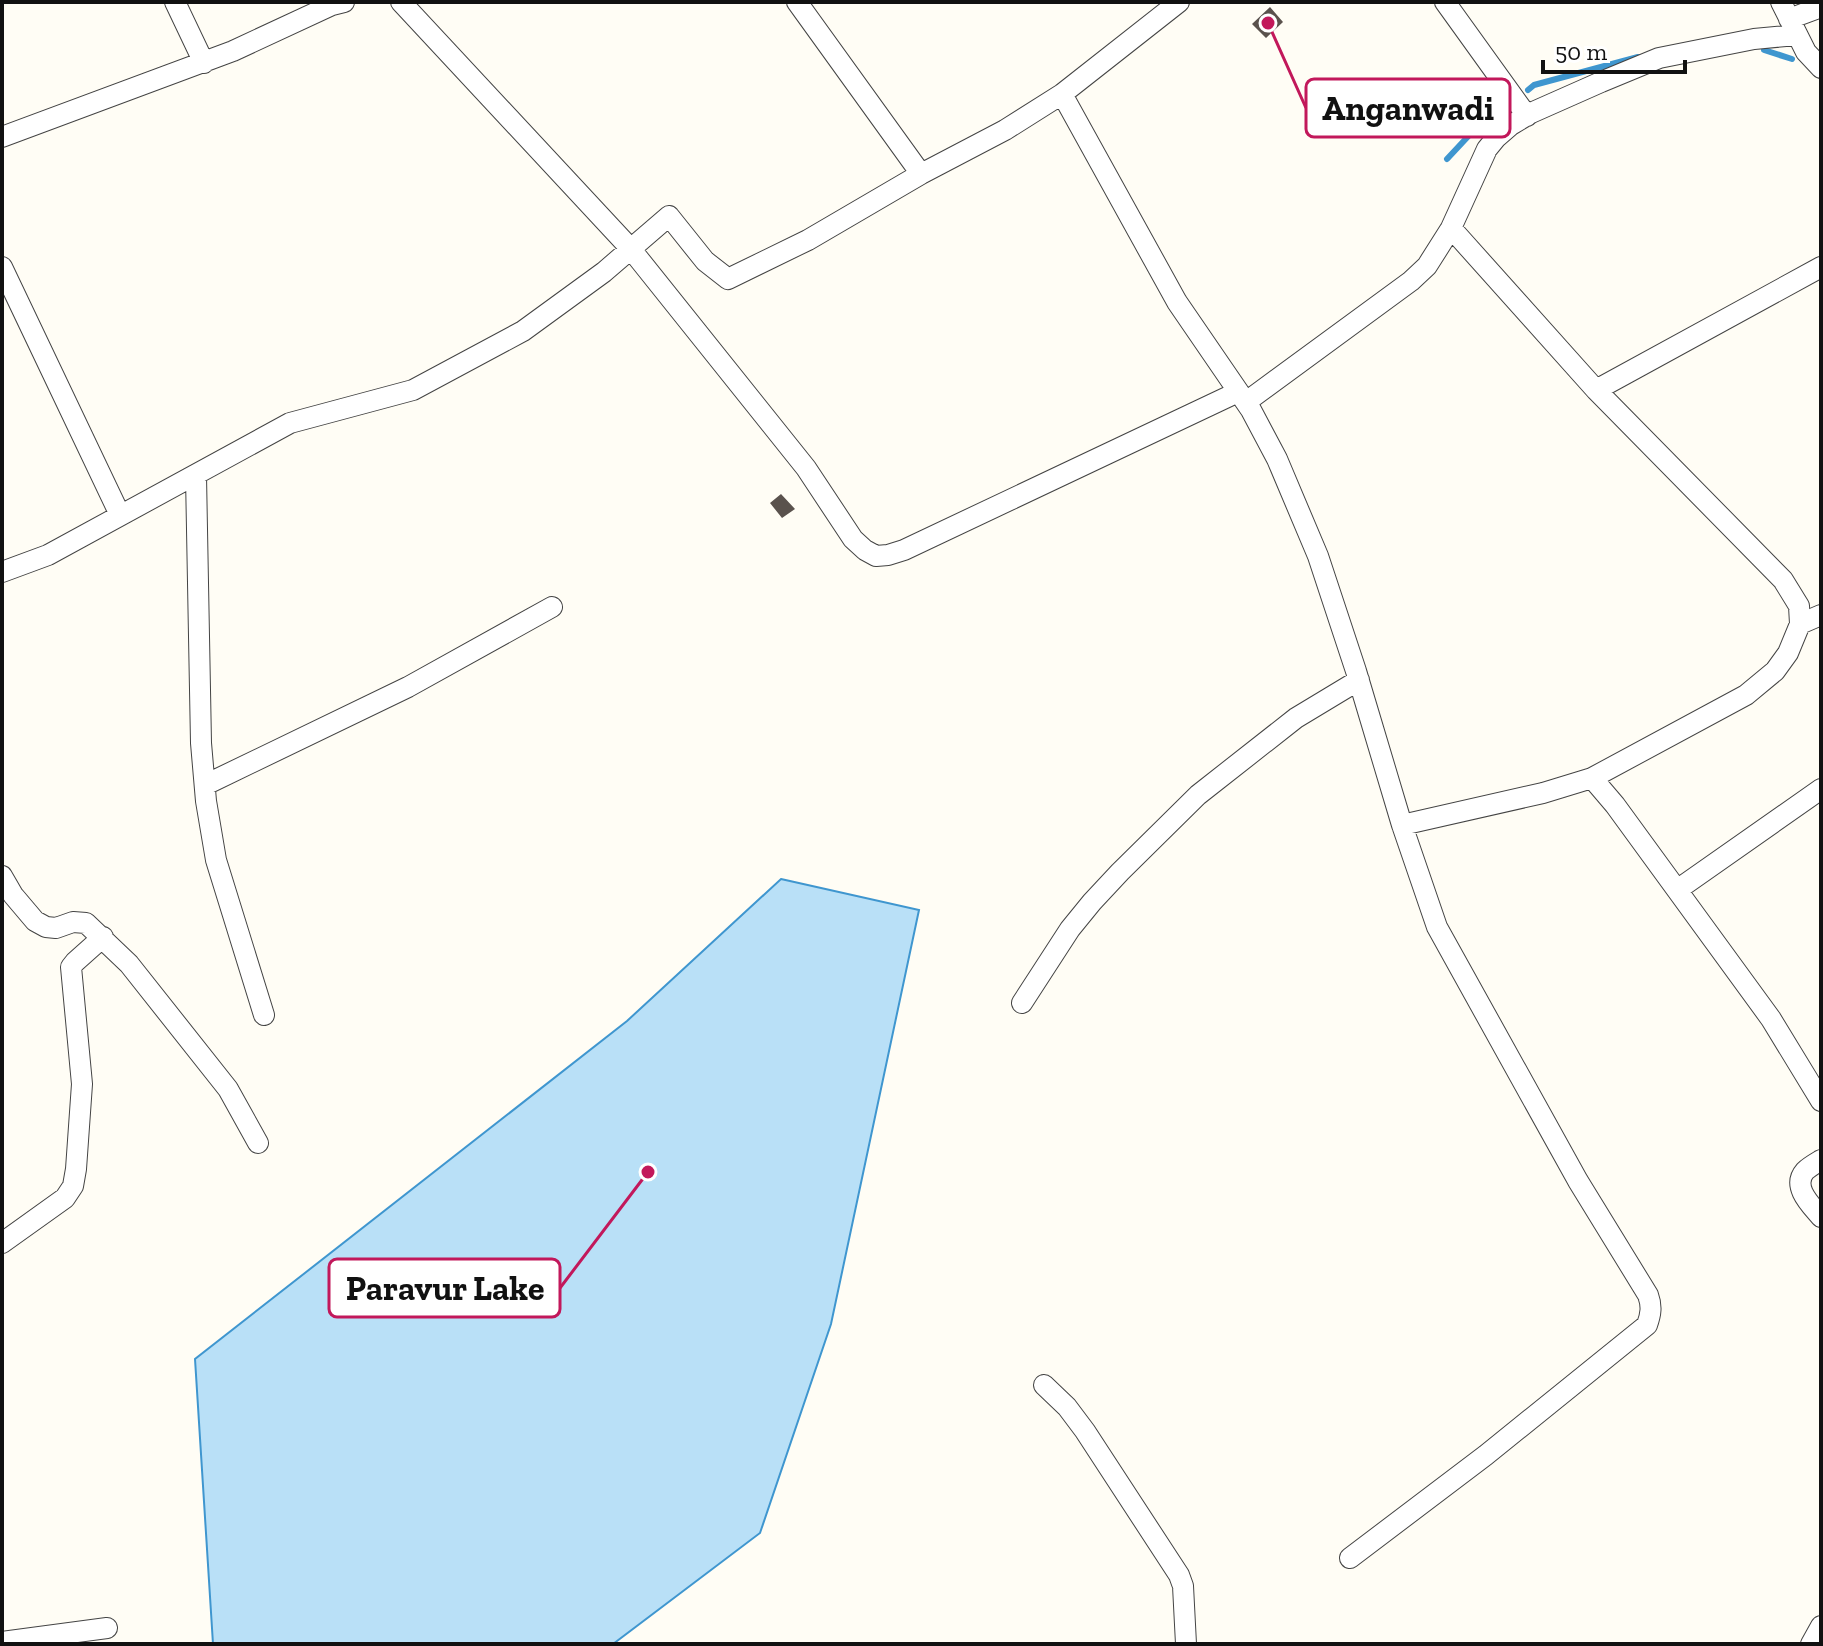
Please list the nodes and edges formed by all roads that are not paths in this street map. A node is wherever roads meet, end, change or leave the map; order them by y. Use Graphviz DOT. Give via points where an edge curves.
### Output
graph roads {
  1 [pos="175,2"];
  2 [pos="401,2"];
  3 [pos="797,2"];
  4 [pos="1179,2"];
  5 [pos="1445,2"];
  6 [pos="337,3"];
  7 [pos="1821,7"];
  8 [pos="306,9"];
  9 [pos="1789,19"];
  10 [pos="204,63"];
  11 [pos="1821,68"];
  12 [pos="1062,94"];
  13 [pos="1527,116"];
  14 [pos="2,137"];
  15 [pos="921,174"];
  16 [pos="1451,228"];
  17 [pos="630,248"];
  18 [pos="2,267"];
  19 [pos="1821,267"];
  20 [pos="1596,390"];
  21 [pos="1242,397"];
  22 [pos="196,476"];
  23 [pos="120,515"];
  24 [pos="2,572"];
  25 [pos="552,607"];
  26 [pos="1821,615"];
  27 [pos="1800,624"];
  28 [pos="1359,680"];
  29 [pos="1592,778"];
  30 [pos="205,785"];
  31 [pos="1821,789"];
  32 [pos="1402,825"];
  33 [pos="2,876"];
  34 [pos="1677,890"];
  35 [pos="103,937"];
  36 [pos="1022,1003"];
  37 [pos="264,1015"];
  38 [pos="1821,1101"];
  39 [pos="258,1143"];
  40 [pos="1821,1160"];
  41 [pos="1821,1217"];
  42 [pos="2,1243"];
  43 [pos="1044,1385"];
  44 [pos="1350,1558"];
  45 [pos="1821,1626"];
  46 [pos="107,1628"];
  47 [pos="2,1642"];
  48 [pos="1186,1644"];
  49 [pos="1811,1644"];
  1 -- 10 [label="street"];
  2 -- 17 [label="street"];
  3 -- 15 [label="street"];
  4 -- 12 [label="street"];
  5 -- 13 [label="street"];
  6 -- 8 [label="street"];
  7 -- 9 [label="street"];
  8 -- 10 [label="street"];
  9 -- 11 [label="street"];
  9 -- 13 [label="street" via="1754,39 1659,58"];
  10 -- 14 [label="street"];
  12 -- 15 [label="street"];
  12 -- 21 [label="street" via="1177,302"];
  13 -- 16 [label="street" via="1487,149"];
  15 -- 17 [label="street" via="728,279 705,261 669,216"];
  16 -- 20 [label="street"];
  16 -- 21 [label="street" via="1411,281"];
  17 -- 21 [label="street" via="806,468 853,539 876,556 904,550"];
  17 -- 22 [label="street" via="523,331 413,390 290,423"];
  18 -- 23 [label="street"];
  19 -- 20 [label="street"];
  20 -- 27 [label="street" via="1783,580 1799,606"];
  21 -- 28 [label="street" via="1277,459 1318,556"];
  22 -- 23 [label="street"];
  22 -- 30 [label="street"];
  23 -- 24 [label="street" via="48,555"];
  25 -- 30 [label="street" via="408,687"];
  26 -- 27 [label="street"];
  27 -- 29 [label="street" via="1775,671 1746,695"];
  28 -- 32 [label="street"];
  28 -- 36 [label="street" via="1296,718 1198,795 1092,902"];
  29 -- 32 [label="street"];
  29 -- 34 [label="street"];
  30 -- 37 [label="street" via="216,860"];
  31 -- 34 [label="street"];
  32 -- 44 [label="street" via="1437,927 1578,1181 1648,1295 1651,1311 1647,1325"];
  33 -- 35 [label="street" via="35,921 56,928 86,923"];
  34 -- 38 [label="street" via="1771,1019"];
  35 -- 39 [label="street" via="228,1089"];
  35 -- 42 [label="street" via="71,967 82,1084 73,1186 65,1198"];
  40 -- 41 [label="street" via="1801,1178 1805,1196"];
  43 -- 48 [label="street" via="1085,1431 1179,1575"];
  45 -- 49 [label="street"];
  46 -- 47 [label="street"];
}
